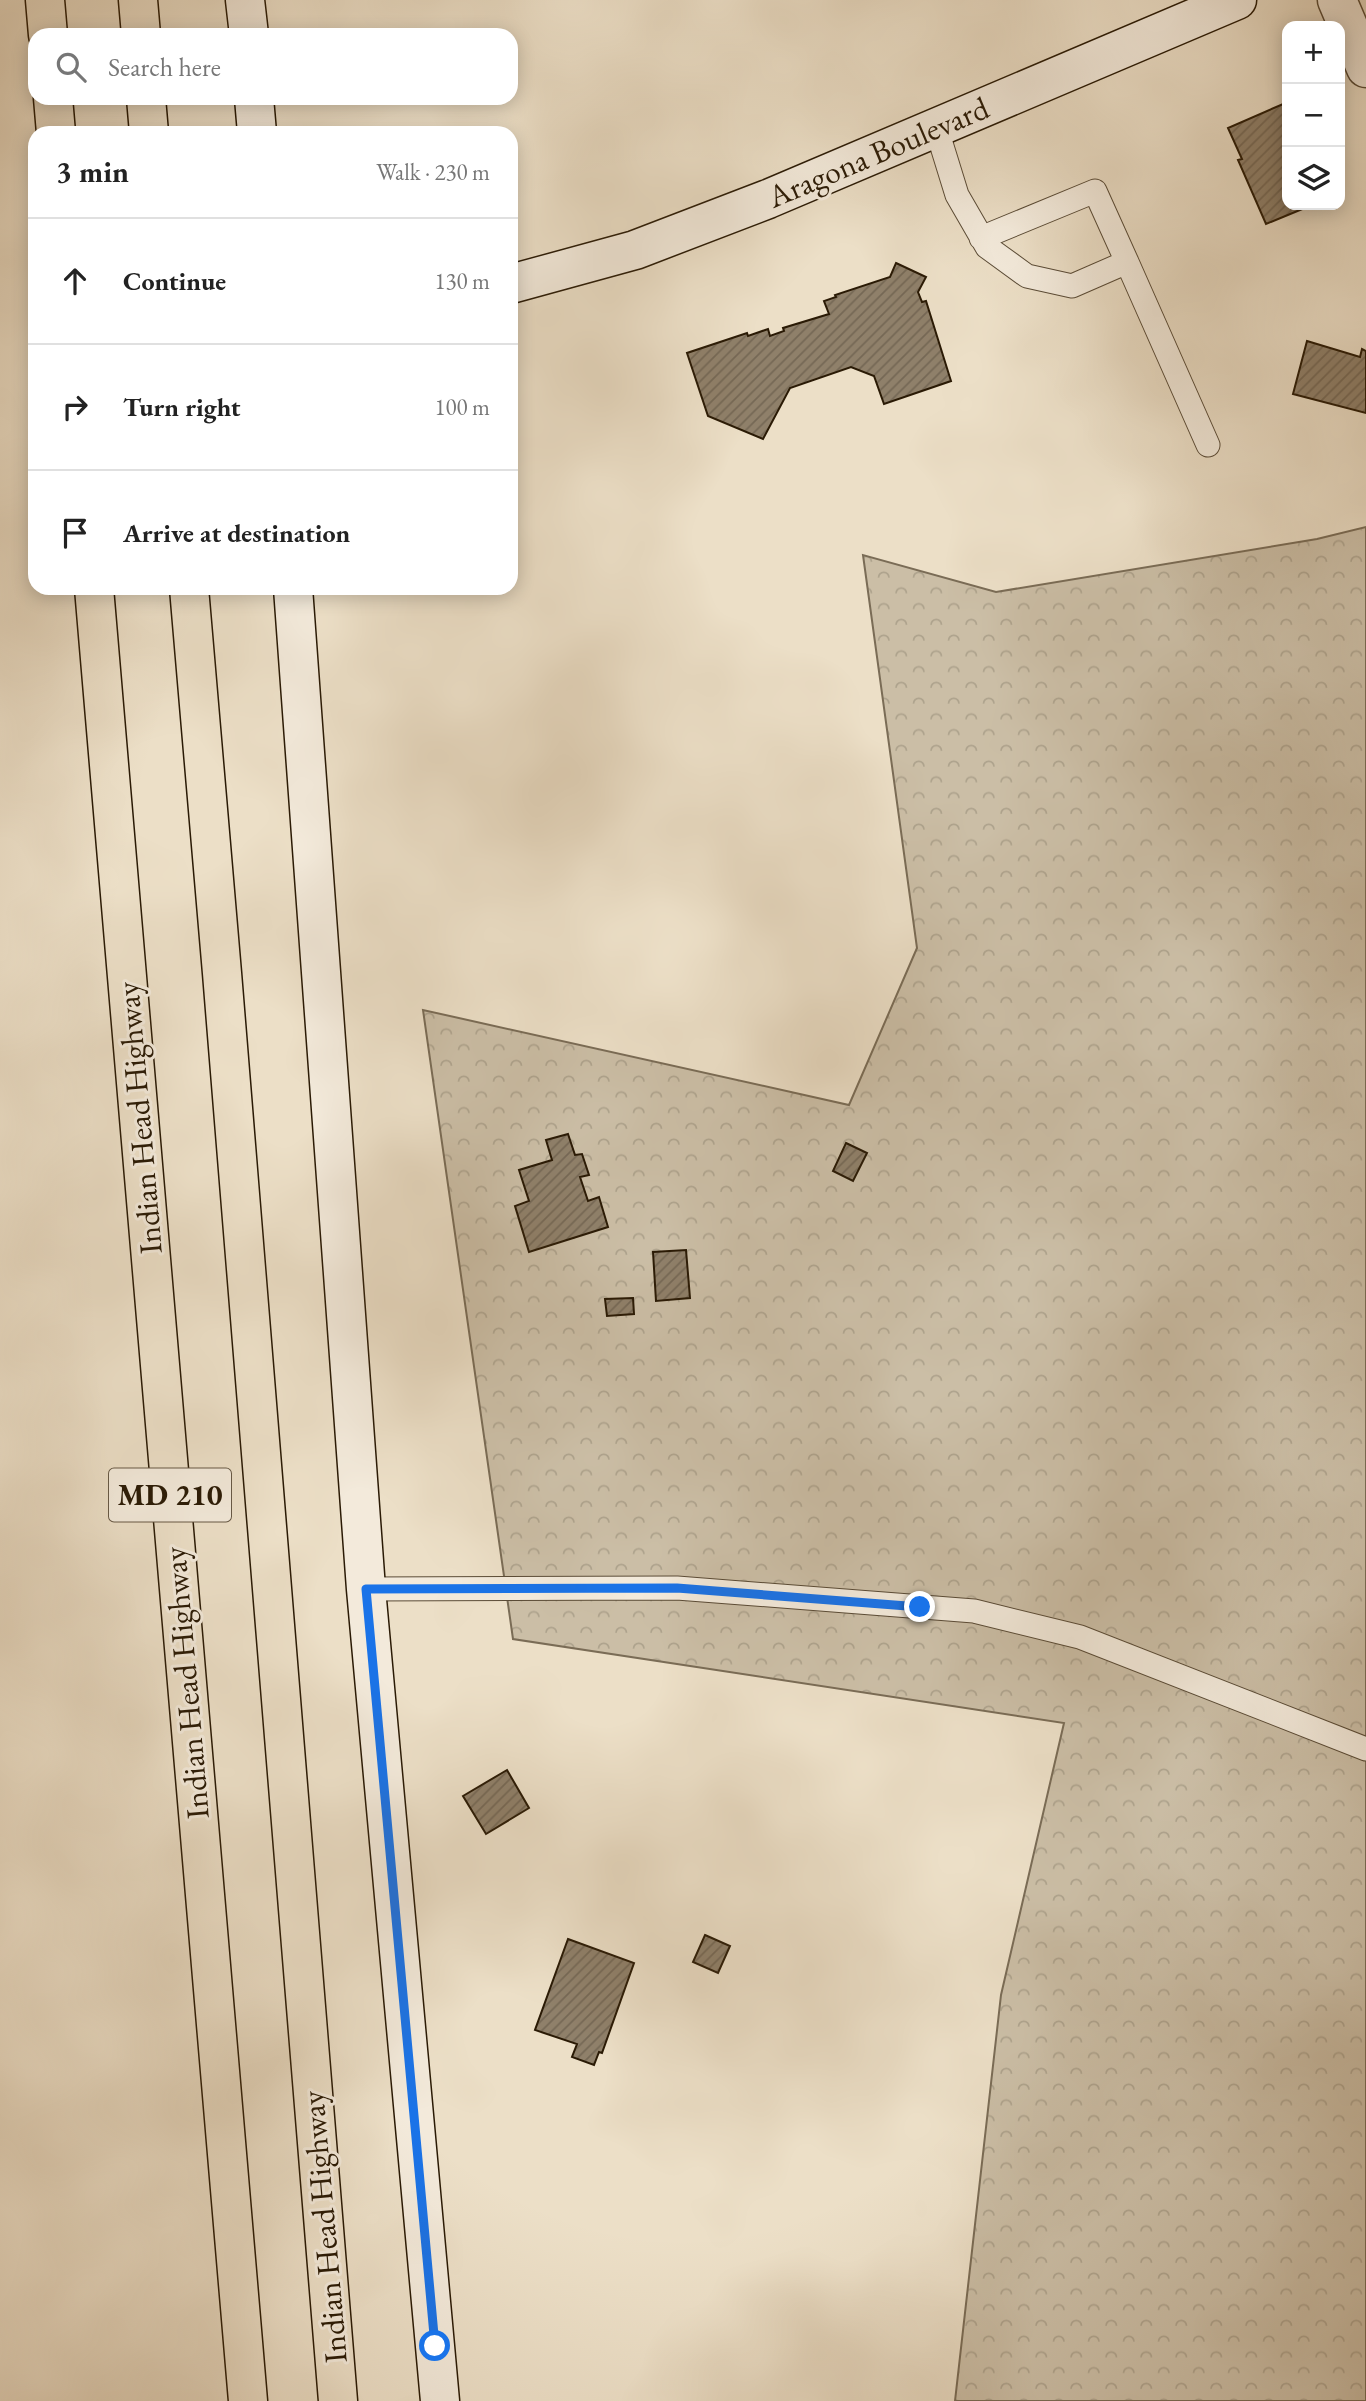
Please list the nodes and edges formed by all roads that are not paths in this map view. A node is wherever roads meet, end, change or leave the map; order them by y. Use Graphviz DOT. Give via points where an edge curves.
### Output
graph roads {
  1 [pos="45,0"];
  2 [pos="138,0"];
  3 [pos="245,0"];
  4 [pos="1237,0"];
  5 [pos="1337,0"];
  6 [pos="47,28"];
  7 [pos="140,28"];
  8 [pos="247,28"];
  9 [pos="1366,68"];
  10 [pos="54,105"];
  11 [pos="147,105"];
  12 [pos="255,105"];
  13 [pos="56,126"];
  14 [pos="148,126"];
  15 [pos="256,126"];
  16 [pos="936,127"];
  17 [pos="981,238"];
  18 [pos="1127,262"];
  19 [pos="518,282"];
  20 [pos="1208,444"];
  21 [pos="95,595"];
  22 [pos="189,595"];
  23 [pos="294,595"];
  24 [pos="366,1589"];
  25 [pos="1366,1749"];
  26 [pos="248,2401"];
  27 [pos="338,2401"];
  28 [pos="440,2401"];
  1 -- 6 [label="highway"];
  2 -- 7 [label="highway"];
  3 -- 8 [label="street"];
  4 -- 16 [label="street, Aragona Boulevard"];
  5 -- 9 [label="street"];
  10 -- 13 [label="highway"];
  11 -- 14 [label="highway"];
  12 -- 15 [label="street"];
  16 -- 17 [label="lane" via="957,195"];
  16 -- 19 [label="street, Aragona Boulevard" via="635,250"];
  17 -- 18 [label="lane" via="1027,276 1072,286"];
  17 -- 18 [label="lane" via="1095,191"];
  18 -- 20 [label="lane"];
  21 -- 26 [label="highway, Indian Head Highway / MD 210"];
  22 -- 27 [label="highway, Indian Head Highway / MD 210"];
  23 -- 24 [label="street"];
  24 -- 25 [label="lane" via="677,1588 974,1611 1080,1637"];
  24 -- 28 [label="street"];
}
